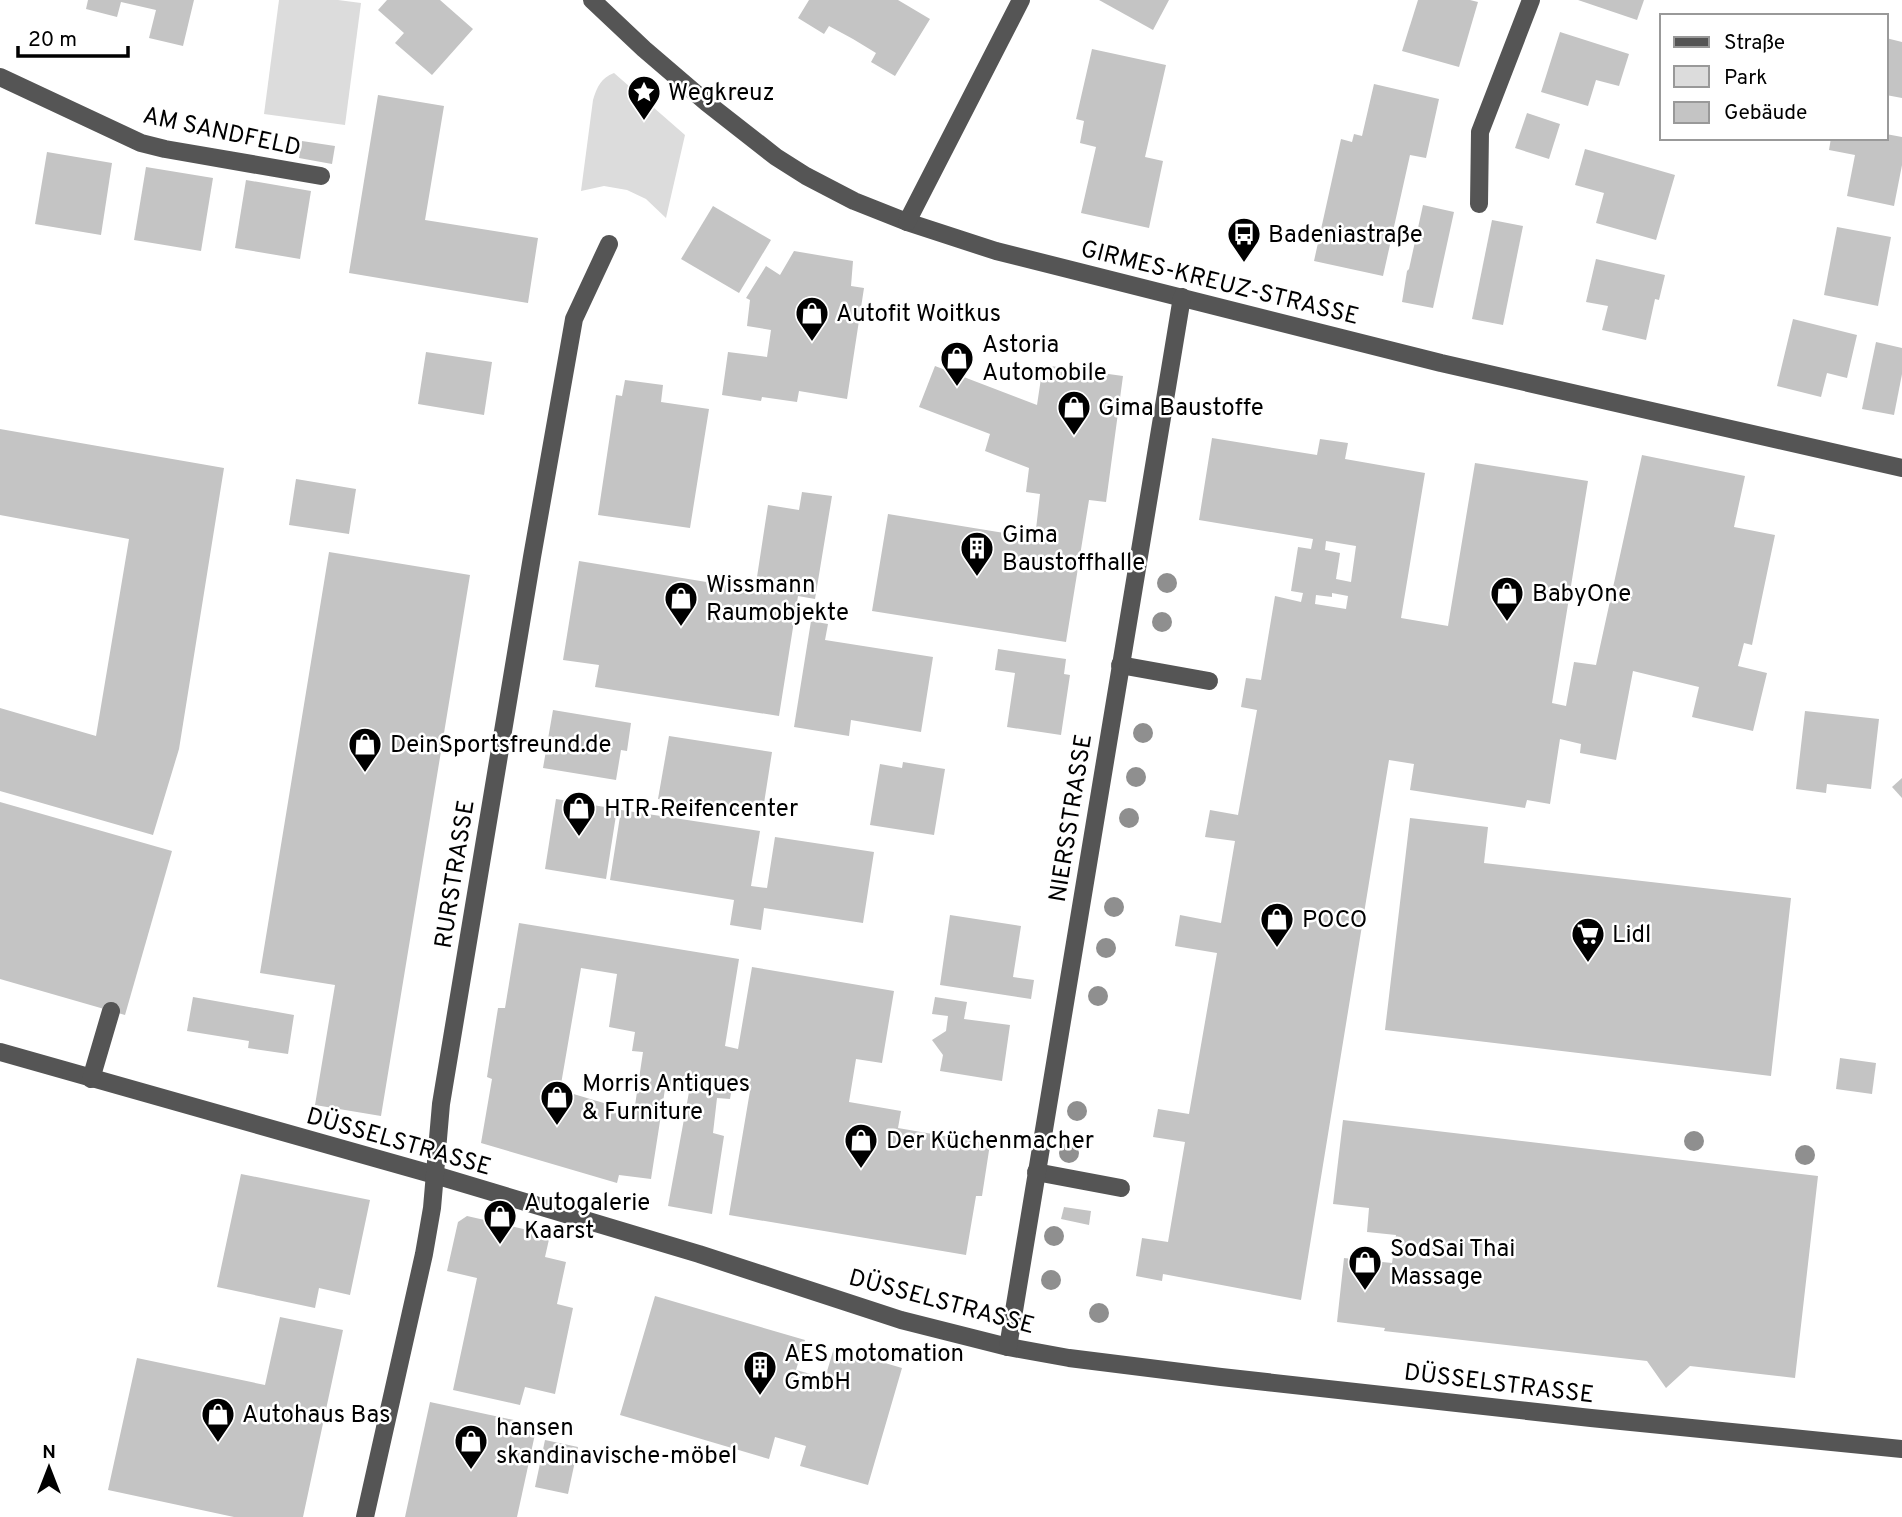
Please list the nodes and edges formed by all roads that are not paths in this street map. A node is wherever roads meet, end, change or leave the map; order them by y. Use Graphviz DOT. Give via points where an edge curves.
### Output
graph roads {
  1 [pos="592,0"];
  2 [pos="1021,0"];
  3 [pos="1531,0"];
  4 [pos="0,77"];
  5 [pos="321,176"];
  6 [pos="1479,204"];
  7 [pos="907,222"];
  8 [pos="609,244"];
  9 [pos="1182,297"];
  10 [pos="1902,468"];
  11 [pos="1120,665"];
  12 [pos="1209,681"];
  13 [pos="111,1011"];
  14 [pos="0,1052"];
  15 [pos="91,1079"];
  16 [pos="1037,1172"];
  17 [pos="435,1175"];
  18 [pos="1121,1188"];
  19 [pos="1008,1347"];
  20 [pos="1902,1449"];
  21 [pos="365,1517"];
  1 -- 7 [label="street, GIRMES-KREUZ-STRASSE" via="675,76 776,157 854,201"];
  2 -- 7 [label="street"];
  3 -- 6 [label="street" via="1480,132"];
  4 -- 5 [label="street, AM SANDFELD" via="141,142"];
  7 -- 9 [label="street, GIRMES-KREUZ-STRASSE" via="996,251"];
  8 -- 17 [label="street, RURSTRASSE" via="574,319 441,1104"];
  9 -- 10 [label="street, GIRMES-KREUZ-STRASSE" via="1441,363"];
  9 -- 11 [label="street, NIERSSTRASSE"];
  11 -- 12 [label="street"];
  11 -- 16 [label="street, NIERSSTRASSE"];
  13 -- 15 [label="street"];
  14 -- 15 [label="street, DÜSSELSTRASSE"];
  15 -- 17 [label="street, DÜSSELSTRASSE"];
  16 -- 18 [label="street"];
  16 -- 19 [label="street, NIERSSTRASSE"];
  17 -- 19 [label="street, DÜSSELSTRASSE" via="901,1320"];
  17 -- 21 [label="street, RURSTRASSE" via="424,1254"];
  19 -- 20 [label="street, DÜSSELSTRASSE" via="1221,1377"];
}
